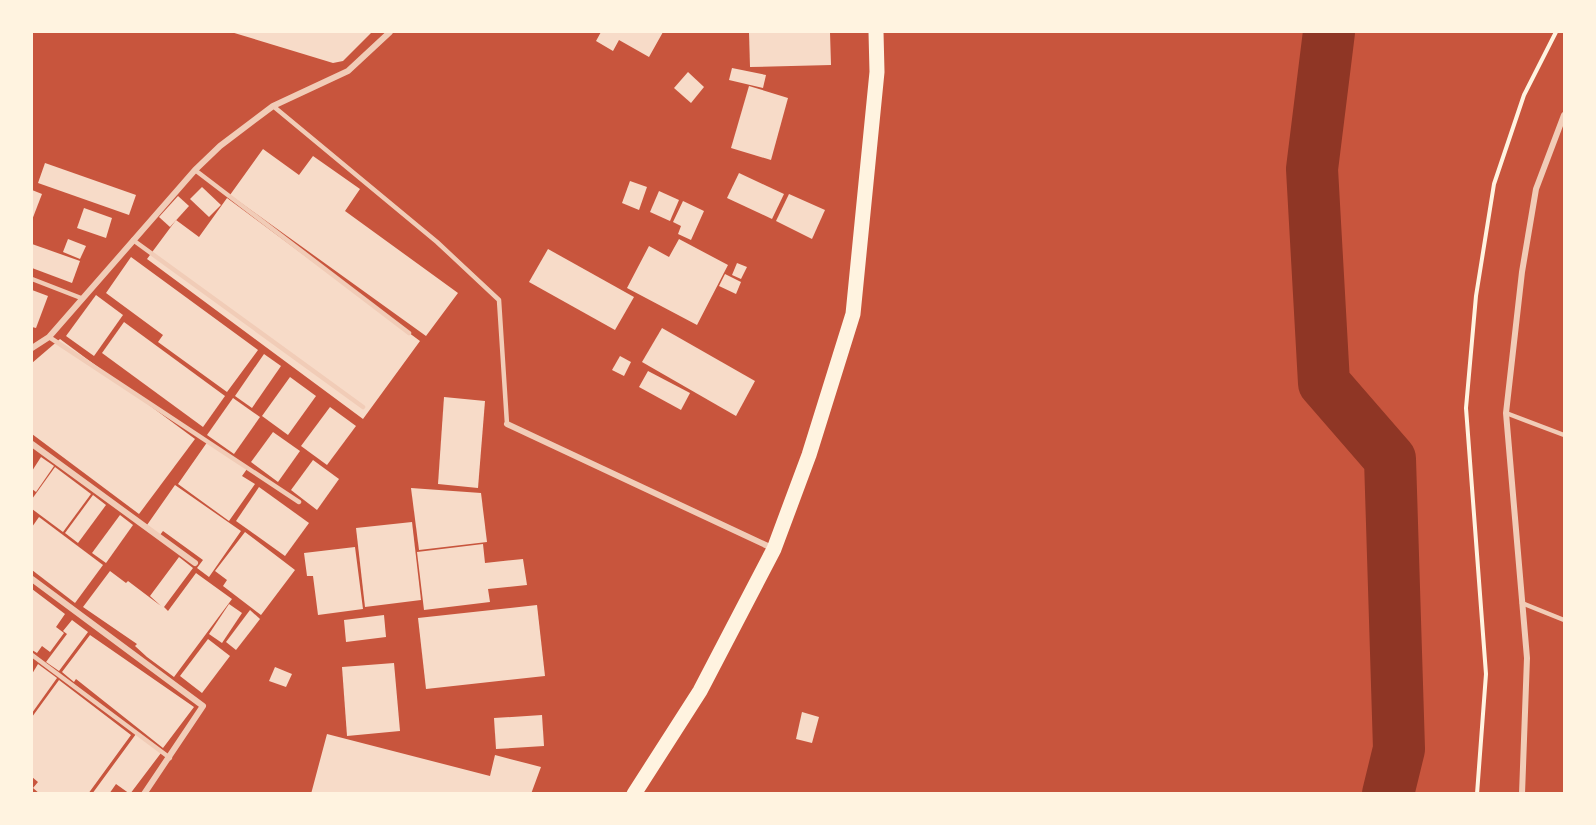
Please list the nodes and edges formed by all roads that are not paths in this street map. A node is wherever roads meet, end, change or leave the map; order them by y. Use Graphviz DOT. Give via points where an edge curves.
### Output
graph roads {
  1 [pos="390,32"];
  2 [pos="876,32"];
  3 [pos="273,106"];
  4 [pos="1564,116"];
  5 [pos="195,170"];
  6 [pos="134,240"];
  7 [pos="32,279"];
  8 [pos="81,298"];
  9 [pos="409,333"];
  10 [pos="49,337"];
  11 [pos="32,348"];
  12 [pos="363,407"];
  13 [pos="1506,413"];
  14 [pos="507,424"];
  15 [pos="1564,435"];
  16 [pos="32,444"];
  17 [pos="299,502"];
  18 [pos="774,549"];
  19 [pos="195,563"];
  20 [pos="32,579"];
  21 [pos="1522,603"];
  22 [pos="1564,620"];
  23 [pos="32,655"];
  24 [pos="170,758"];
  25 [pos="144,794"];
  26 [pos="634,794"];
  27 [pos="1522,794"];
  1 -- 3 [label="street" via="348,71"];
  2 -- 18 [label="main road" via="877,72 853,314 809,455"];
  3 -- 5 [label="street"];
  3 -- 14 [label="lane" via="437,242 499,300"];
  4 -- 13 [label="street" via="1536,189 1521,272"];
  5 -- 6 [label="street"];
  5 -- 9 [label="lane"];
  6 -- 8 [label="street"];
  6 -- 12 [label="lane"];
  7 -- 8 [label="lane"];
  8 -- 10 [label="street"];
  10 -- 11 [label="street"];
  10 -- 17 [label="lane"];
  13 -- 15 [label="lane"];
  13 -- 21 [label="street"];
  14 -- 18 [label="street"];
  16 -- 19 [label="street"];
  18 -- 26 [label="main road" via="700,691"];
  20 -- 24 [label="street" via="203,706"];
  21 -- 22 [label="lane"];
  21 -- 27 [label="street" via="1527,658"];
  23 -- 24 [label="lane"];
  24 -- 25 [label="street"];
}
